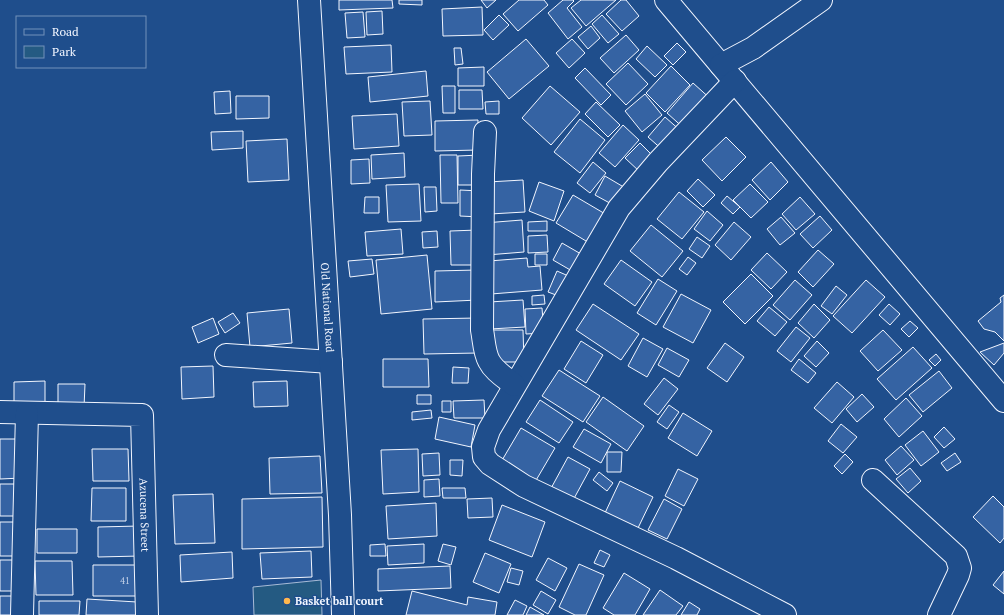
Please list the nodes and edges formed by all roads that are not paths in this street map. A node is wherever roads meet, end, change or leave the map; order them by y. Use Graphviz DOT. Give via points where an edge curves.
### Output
graph roads {
  1 [pos="309,0"];
  2 [pos="666,0"];
  3 [pos="822,0"];
  4 [pos="728,73"];
  5 [pos="485,132"];
  6 [pos="226,355"];
  7 [pos="331,362"];
  8 [pos="514,385"];
  9 [pos="1004,401"];
  10 [pos="0,412"];
  11 [pos="27,413"];
  12 [pos="873,480"];
  13 [pos="22,615"];
  14 [pos="147,615"];
  15 [pos="343,615"];
  16 [pos="785,615"];
  17 [pos="939,615"];
  1 -- 7 [label="street, Old National Road"];
  2 -- 4 [label="street"];
  3 -- 4 [label="street" via="753,48"];
  4 -- 8 [label="street" via="619,208"];
  4 -- 9 [label="street"];
  5 -- 8 [label="street" via="482,330 489,361"];
  6 -- 7 [label="street"];
  7 -- 15 [label="street, Old National Road"];
  8 -- 16 [label="street" via="489,430 483,447 484,457 490,464 524,486 676,558"];
  10 -- 11 [label="street"];
  11 -- 13 [label="street"];
  11 -- 14 [label="street, Azucena Street" via="142,415"];
  12 -- 17 [label="street" via="956,556 960,568 958,575"];
}
